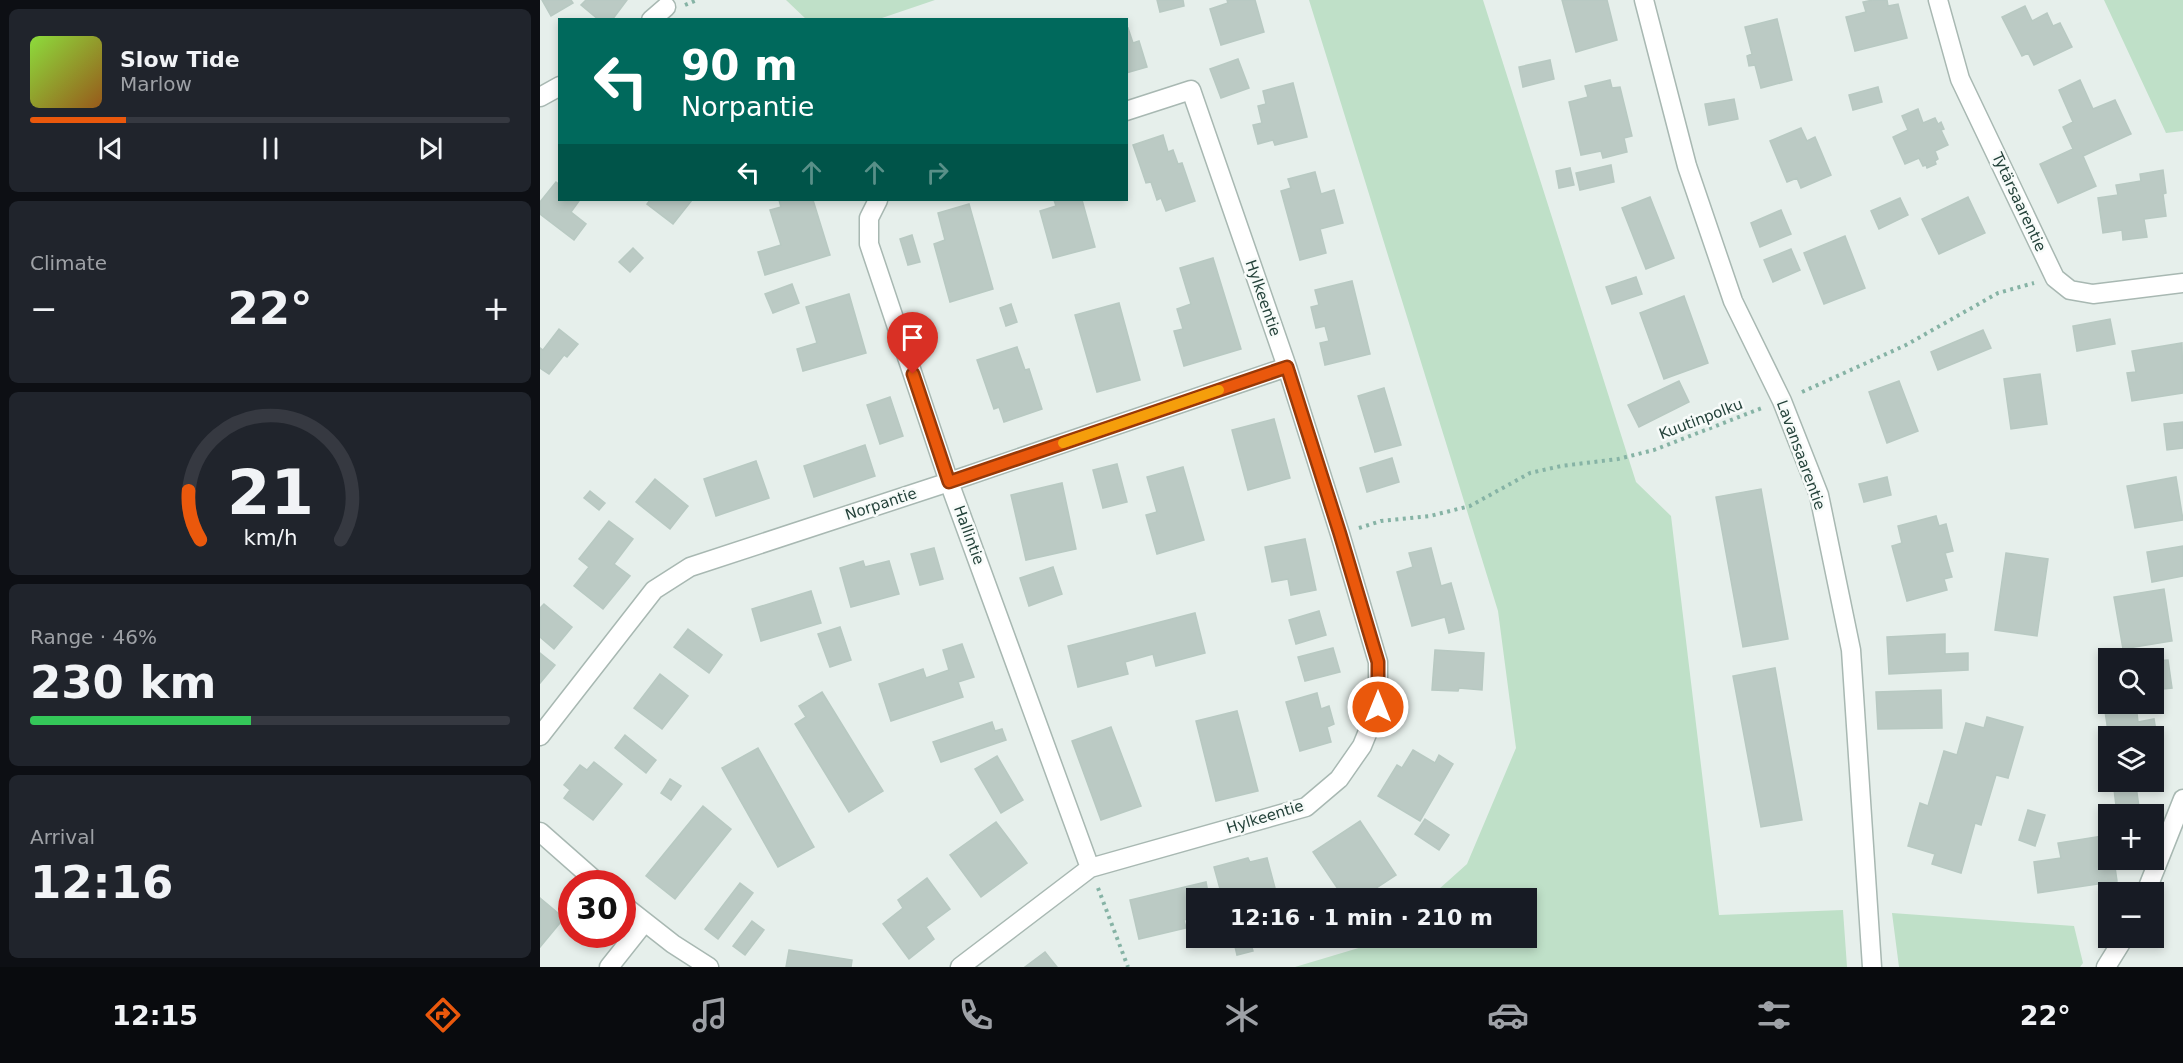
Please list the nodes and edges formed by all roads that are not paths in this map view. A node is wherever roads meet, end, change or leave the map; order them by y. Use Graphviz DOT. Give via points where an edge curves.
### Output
graph roads {
  1 [pos="1644,0"];
  2 [pos="1938,0"];
  3 [pos="666,7"];
  4 [pos="653,18"];
  5 [pos="558,87"];
  6 [pos="540,97"];
  7 [pos="1128,110"];
  8 [pos="878,201"];
  9 [pos="2183,283"];
  10 [pos="1287,367"];
  11 [pos="949,482"];
  12 [pos="540,736"];
  13 [pos="2183,799"];
  14 [pos="540,832"];
  15 [pos="1090,868"];
  16 [pos="583,870"];
  17 [pos="2150,882"];
  18 [pos="636,916"];
  19 [pos="644,923"];
  20 [pos="2118,948"];
  21 [pos="609,967"];
  22 [pos="709,967"];
  23 [pos="960,967"];
  24 [pos="1872,967"];
  25 [pos="2106,967"];
  1 -- 24 [label="street, Lavansaarentie" via="1687,166 1732,300 1782,401 1819,495 1851,650"];
  2 -- 9 [label="street, Tytärsaarentie" via="1960,79 2055,278 2070,290 2093,294"];
  3 -- 4 [label="street"];
  5 -- 6 [label="street"];
  7 -- 10 [label="street, Hylkeentie" via="1191,90"];
  8 -- 11 [label="street, Hallintie" via="869,218 869,244"];
  10 -- 11 [label="street, Norpantie"];
  10 -- 15 [label="street, Hylkeentie" via="1378,662 1378,707 1362,746 1339,780 1306,807"];
  11 -- 12 [label="street, Norpantie" via="690,567 654,590"];
  11 -- 15 [label="street, Hallintie"];
  13 -- 17 [label="street"];
  14 -- 16 [label="street"];
  15 -- 23 [label="street, Hylkeentie"];
  18 -- 19 [label="street"];
  19 -- 21 [label="street"];
  19 -- 22 [label="street"];
  20 -- 25 [label="street"];
}
